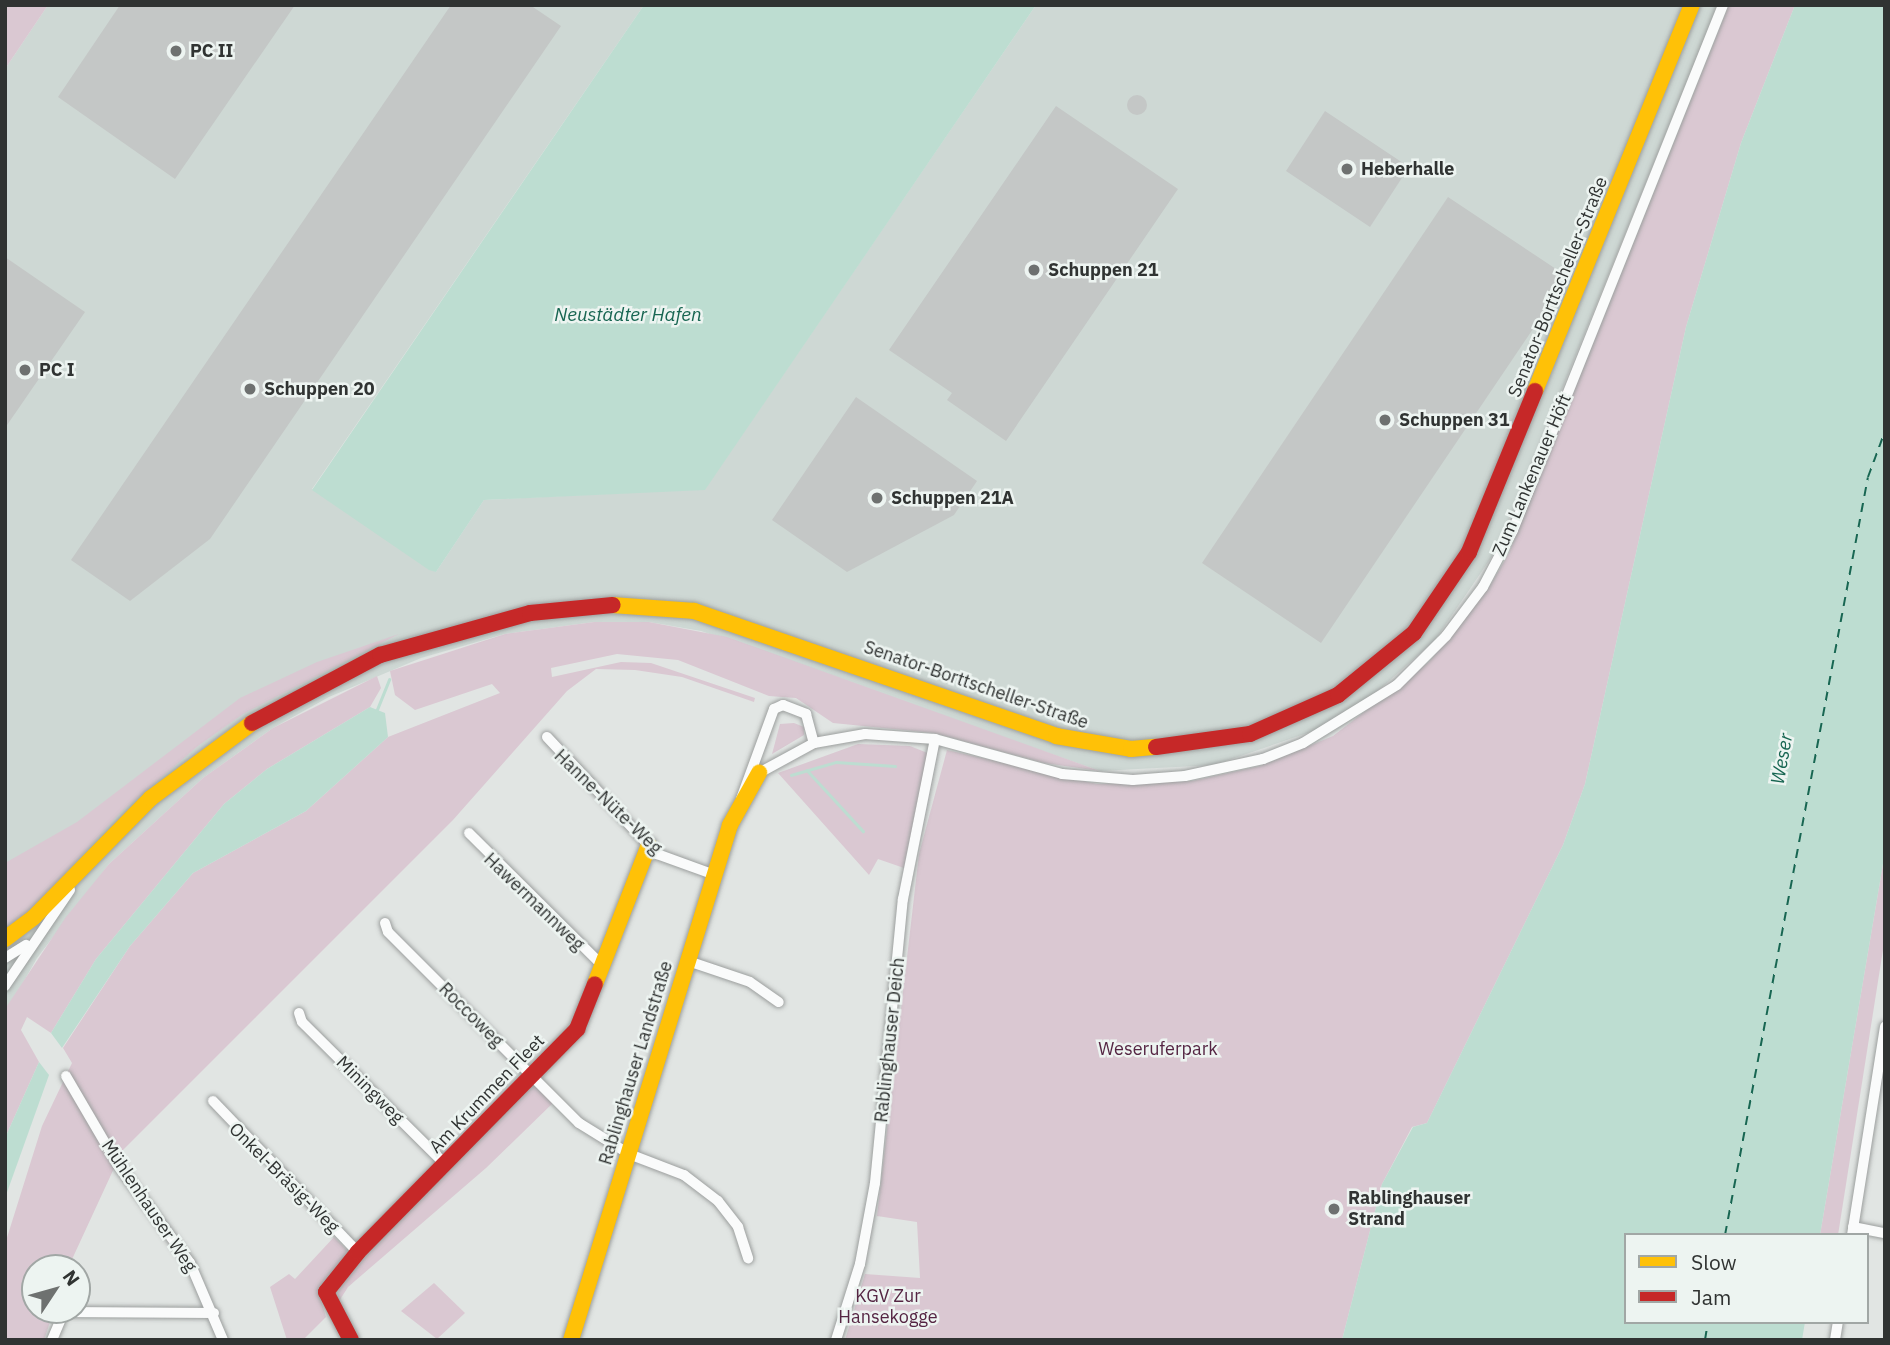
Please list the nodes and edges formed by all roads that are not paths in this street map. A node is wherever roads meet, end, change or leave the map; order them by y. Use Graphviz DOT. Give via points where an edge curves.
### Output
graph roads {
  1 [pos="1692,5"];
  2 [pos="1723,5"];
  3 [pos="547,737"];
  4 [pos="935,739"];
  5 [pos="814,743"];
  6 [pos="759,773"];
  7 [pos="741,799"];
  8 [pos="469,833"];
  9 [pos="649,845"];
  10 [pos="96,854"];
  11 [pos="715,875"];
  12 [pos="385,923"];
  13 [pos="5,939"];
  14 [pos="33,939"];
  15 [pos="5,958"];
  16 [pos="688,961"];
  17 [pos="603,966"];
  18 [pos="5,986"];
  19 [pos="779,1002"];
  20 [pos="299,1013"];
  21 [pos="1885,1027"];
  22 [pos="66,1076"];
  23 [pos="532,1077"];
  24 [pos="213,1101"];
  25 [pos="629,1154"];
  26 [pos="445,1164"];
  27 [pos="1853,1231"];
  28 [pos="1885,1233"];
  29 [pos="358,1252"];
  30 [pos="748,1258"];
  31 [pos="214,1313"];
  32 [pos="52,1340"];
  33 [pos="223,1340"];
  34 [pos="351,1340"];
  35 [pos="571,1340"];
  36 [pos="836,1340"];
  1 -- 10 [label="street, Senator-Borttscheller-Straße" via="1464,562 1432,610 1390,656 1311,710 1213,743 1131,749 1090,744 724,618 630,603 574,606 433,637 322,681 216,745 151,797"];
  2 -- 4 [label="street, Zum Lankenauer Höft" via="1513,530 1483,587 1423,662 1357,714 1303,743 1263,759 1185,776 1133,780 1062,774"];
  3 -- 9 [label="street, Hanne-Nüte-Weg"];
  4 -- 5 [label="street, Zum Lankenauer Höft" via="865,734"];
  4 -- 36 [label="street, Rablinghauser Deich" via="903,899 875,1183 860,1264"];
  5 -- 6 [label="street, Zum Lankenauer Höft"];
  5 -- 7 [label="street, Rablinghauser Landstraße" via="806,714 783,705 774,709"];
  6 -- 7 [label="street, Rablinghauser Landstraße"];
  7 -- 11 [label="street, Rablinghauser Landstraße"];
  8 -- 17 [label="street, Hawermannweg"];
  9 -- 11 [label="street, Hanne-Nüte-Weg" via="657,854"];
  9 -- 17 [label="street, Am Krummen Fleet"];
  10 -- 13 [label="street, Senator-Borttscheller-Straße"];
  10 -- 14 [label="street, Senator-Borttscheller-Straße"];
  11 -- 16 [label="street, Rablinghauser Landstraße"];
  12 -- 23 [label="street, Roccoweg" via="388,932"];
  14 -- 15 [label="street"];
  14 -- 18 [label="street, Senator-Borttscheller-Straße"];
  16 -- 19 [label="street" via="750,982"];
  16 -- 25 [label="street, Rablinghauser Landstraße"];
  17 -- 23 [label="street, Am Krummen Fleet" via="577,1029"];
  20 -- 26 [label="street, Miningweg" via="302,1023"];
  21 -- 27 [label="street"];
  22 -- 31 [label="street, Mühlenhauser Weg" via="118,1165 190,1263"];
  23 -- 25 [label="street, Roccoweg" via="579,1123"];
  23 -- 26 [label="street, Am Krummen Fleet"];
  24 -- 29 [label="street, Onkel-Bräsig-Weg"];
  25 -- 30 [label="street, Roccoweg" via="684,1175 721,1199 738,1227"];
  25 -- 35 [label="street, Rablinghauser Landstraße"];
  26 -- 29 [label="street, Am Krummen Fleet"];
  27 -- 28 [label="street"];
  29 -- 34 [label="street, Am Krummen Fleet" via="326,1292"];
  31 -- 32 [label="street" via="64,1312"];
  31 -- 33 [label="street, Mühlenhauser Weg"];
}
